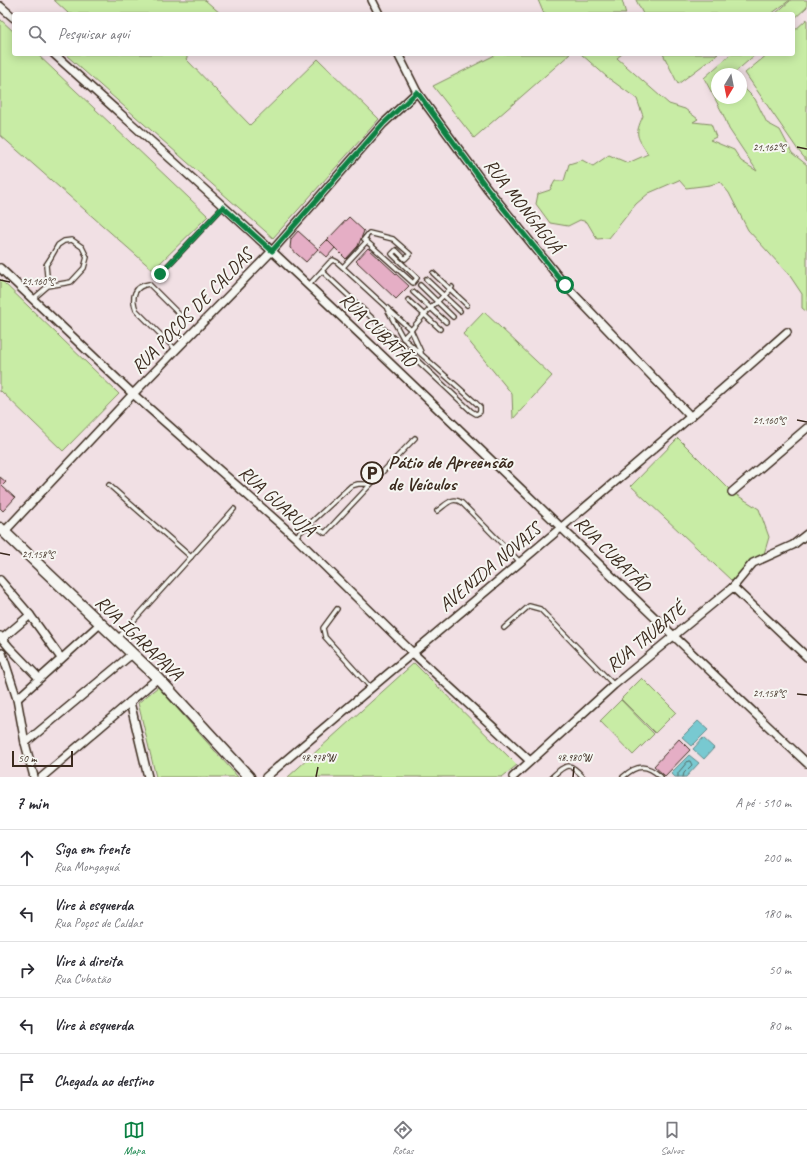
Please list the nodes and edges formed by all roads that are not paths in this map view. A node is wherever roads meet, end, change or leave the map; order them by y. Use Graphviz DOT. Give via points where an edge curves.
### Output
graph roads {
  1 [pos="372,0"];
  2 [pos="0,6"];
  3 [pos="378,12"];
  4 [pos="12,16"];
  5 [pos="56,56"];
  6 [pos="399,56"];
  7 [pos="417,92"];
  8 [pos="223,207"];
  9 [pos="367,241"];
  10 [pos="272,251"];
  11 [pos="342,267"];
  12 [pos="0,268"];
  13 [pos="322,271"];
  14 [pos="433,273"];
  15 [pos="160,274"];
  16 [pos="426,279"];
  17 [pos="420,285"];
  18 [pos="48,286"];
  19 [pos="308,286"];
  20 [pos="451,288"];
  21 [pos="413,292"];
  22 [pos="444,295"];
  23 [pos="33,299"];
  24 [pos="408,300"];
  25 [pos="437,302"];
  26 [pos="467,305"];
  27 [pos="386,307"];
  28 [pos="431,308"];
  29 [pos="460,311"];
  30 [pos="180,315"];
  31 [pos="424,315"];
  32 [pos="453,317"];
  33 [pos="446,322"];
  34 [pos="440,329"];
  35 [pos="411,330"];
  36 [pos="787,332"];
  37 [pos="403,338"];
  38 [pos="176,350"];
  39 [pos="423,355"];
  40 [pos="133,394"];
  41 [pos="691,417"];
  42 [pos="807,428"];
  43 [pos="415,438"];
  44 [pos="109,484"];
  45 [pos="371,484"];
  46 [pos="732,492"];
  47 [pos="234,509"];
  48 [pos="437,511"];
  49 [pos="305,528"];
  50 [pos="562,528"];
  51 [pos="2,530"];
  52 [pos="807,534"];
  53 [pos="295,537"];
  54 [pos="191,557"];
  55 [pos="521,562"];
  56 [pos="0,580"];
  57 [pos="733,587"];
  58 [pos="337,609"];
  59 [pos="30,615"];
  60 [pos="101,624"];
  61 [pos="504,628"];
  62 [pos="673,636"];
  63 [pos="1,638"];
  64 [pos="117,639"];
  65 [pos="9,647"];
  66 [pos="413,653"];
  67 [pos="1,654"];
  68 [pos="132,654"];
  69 [pos="807,657"];
  70 [pos="61,658"];
  71 [pos="40,678"];
  72 [pos="158,678"];
  73 [pos="614,685"];
  74 [pos="371,688"];
  75 [pos="17,699"];
  76 [pos="130,702"];
  77 [pos="25,743"];
  78 [pos="530,761"];
  79 [pos="807,763"];
  80 [pos="34,777"];
  81 [pos="42,777"];
  82 [pos="148,777"];
  83 [pos="249,777"];
  84 [pos="266,777"];
  85 [pos="513,777"];
  86 [pos="552,777"];
  87 [pos="583,777"];
  88 [pos="623,777"];
  89 [pos="661,777"];
  1 -- 3 [label="street"];
  2 -- 4 [label="street"];
  5 -- 8 [label="street, RUA CUBATÃO"];
  6 -- 7 [label="street, RUA MONGAGUÁ"];
  7 -- 10 [label="street, RUA POÇOS DE CALDAS" via="383,124"];
  7 -- 41 [label="street, RUA MONGAGUÁ" via="487,188 565,285"];
  8 -- 10 [label="street, RUA CUBATÃO"];
  8 -- 15 [label="lane"];
  9 -- 9 [label="lane" via="413,282 417,278 392,254 396,250 405,259 410,254 393,239 369,233 364,238"];
  9 -- 11 [label="lane"];
  10 -- 19 [label="street, RUA CUBATÃO"];
  10 -- 38 [label="street, RUA POÇOS DE CALDAS"];
  11 -- 13 [label="lane" via="333,260"];
  11 -- 27 [label="lane"];
  12 -- 23 [label="street, RUA GUARUJÁ"];
  13 -- 19 [label="lane"];
  13 -- 39 [label="lane" via="471,412 480,412 480,407 476,403"];
  14 -- 20 [label="lane"];
  16 -- 22 [label="lane"];
  17 -- 25 [label="lane"];
  18 -- 18 [label="lane" via="71,282 84,268 87,257 82,247 72,240 58,245 46,265"];
  18 -- 23 [label="lane"];
  19 -- 50 [label="street, RUA CUBATÃO"];
  20 -- 22 [label="lane"];
  20 -- 26 [label="lane"];
  21 -- 28 [label="lane"];
  22 -- 25 [label="lane"];
  22 -- 29 [label="lane"];
  23 -- 40 [label="street, RUA GUARUJÁ"];
  24 -- 31 [label="lane"];
  25 -- 28 [label="lane"];
  25 -- 32 [label="lane"];
  27 -- 35 [label="lane"];
  27 -- 37 [label="lane"];
  28 -- 31 [label="lane"];
  28 -- 33 [label="lane"];
  30 -- 38 [label="lane" via="149,284 135,291 133,303 136,310"];
  31 -- 34 [label="lane"];
  31 -- 35 [label="lane"];
  35 -- 37 [label="lane"];
  35 -- 39 [label="lane"];
  36 -- 41 [label="street, AVENIDA NOVAIS"];
  37 -- 39 [label="lane"];
  38 -- 40 [label="street, RUA POÇOS DE CALDAS"];
  40 -- 51 [label="street, RUA POÇOS DE CALDAS"];
  40 -- 53 [label="street, RUA GUARUJÁ"];
  41 -- 50 [label="street, AVENIDA NOVAIS"];
  42 -- 46 [label="street"];
  43 -- 45 [label="lane"];
  44 -- 54 [label="lane"];
  45 -- 49 [label="lane" via="351,486"];
  45 -- 49 [label="lane" via="325,533 318,528"];
  47 -- 54 [label="lane"];
  48 -- 55 [label="lane" via="453,500 462,503"];
  49 -- 53 [label="lane"];
  50 -- 55 [label="street, AVENIDA NOVAIS"];
  50 -- 62 [label="street, RUA CUBATÃO"];
  51 -- 60 [label="street, RUA IGARAPAVA"];
  52 -- 57 [label="street, RUA TAUBATÉ" via="794,545 754,563"];
  53 -- 66 [label="street, RUA GUARUJÁ"];
  54 -- 64 [label="lane"];
  55 -- 66 [label="street, AVENIDA NOVAIS"];
  56 -- 59 [label="street"];
  57 -- 62 [label="street, RUA TAUBATÉ"];
  57 -- 69 [label="street"];
  58 -- 74 [label="lane" via="323,628 325,637"];
  59 -- 63 [label="street"];
  59 -- 70 [label="street"];
  60 -- 64 [label="street, RUA IGARAPAVA"];
  60 -- 70 [label="street"];
  61 -- 73 [label="lane" via="529,606 540,609"];
  62 -- 73 [label="street, RUA TAUBATÉ"];
  62 -- 79 [label="street, RUA CUBATÃO"];
  63 -- 65 [label="street"];
  64 -- 68 [label="street, RUA IGARAPAVA"];
  65 -- 67 [label="street"];
  65 -- 71 [label="street"];
  66 -- 74 [label="street, AVENIDA NOVAIS"];
  66 -- 78 [label="street, RUA GUARUJÁ"];
  67 -- 75 [label="street"];
  68 -- 72 [label="street, RUA IGARAPAVA"];
  68 -- 77 [label="street"];
  70 -- 71 [label="street"];
  71 -- 75 [label="street"];
  72 -- 76 [label="street"];
  72 -- 83 [label="street, RUA IGARAPAVA"];
  73 -- 78 [label="street, RUA TAUBATÉ"];
  74 -- 84 [label="street, AVENIDA NOVAIS"];
  75 -- 77 [label="street"];
  76 -- 81 [label="street"];
  76 -- 82 [label="street"];
  77 -- 80 [label="street"];
  78 -- 85 [label="street, RUA TAUBATÉ"];
  86 -- 87 [label="lane" via="562,767 569,766 574,767"];
  88 -- 89 [label="lane" via="632,769 642,767"];
}
